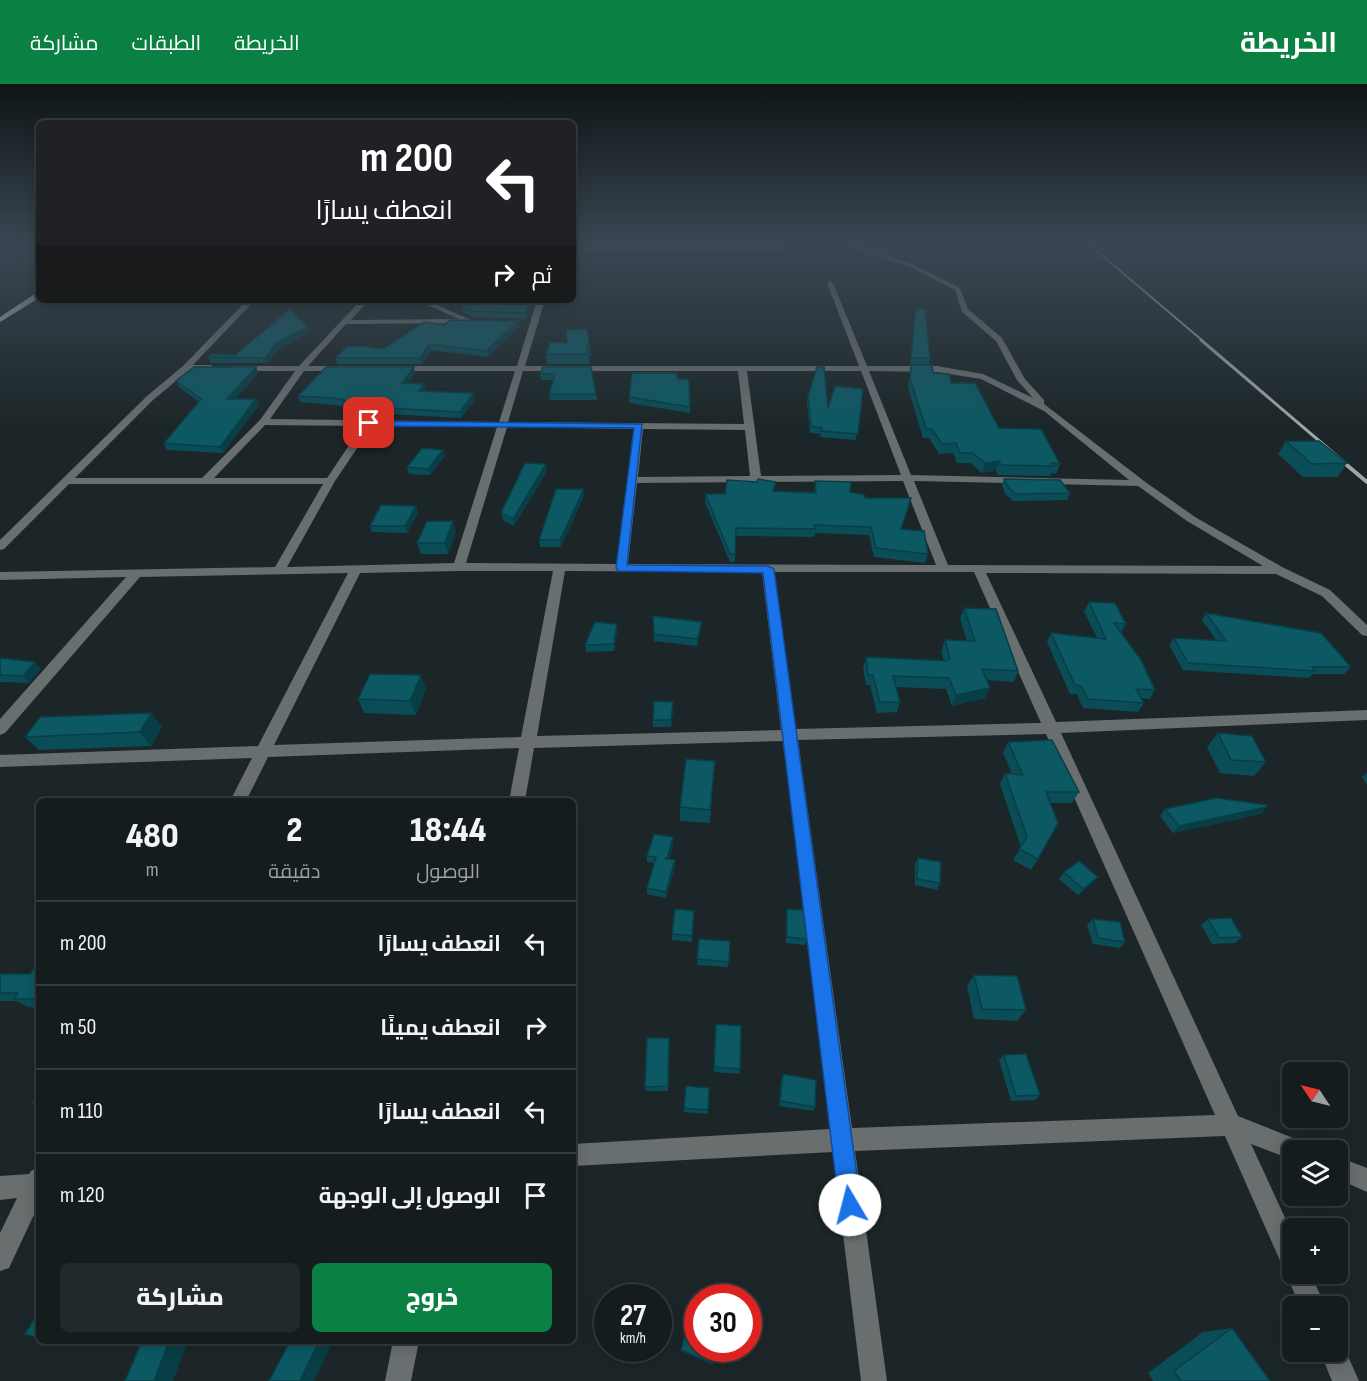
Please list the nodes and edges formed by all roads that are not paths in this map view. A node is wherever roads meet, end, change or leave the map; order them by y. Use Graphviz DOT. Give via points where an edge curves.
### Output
graph roads {
  1 [pos="21,307"];
  2 [pos="245,307"];
  3 [pos="359,307"];
  4 [pos="436,307"];
  5 [pos="537,307"];
  6 [pos="839,307"];
  7 [pos="964,307"];
  8 [pos="0,320"];
  9 [pos="345,321"];
  10 [pos="472,321"];
  11 [pos="482,321"];
  12 [pos="303,367"];
  13 [pos="186,368"];
  14 [pos="519,368"];
  15 [pos="742,368"];
  16 [pos="863,368"];
  17 [pos="1047,409"];
  18 [pos="263,422"];
  19 [pos="369,423"];
  20 [pos="502,425"];
  21 [pos="639,426"];
  22 [pos="748,426"];
  23 [pos="908,478"];
  24 [pos="756,479"];
  25 [pos="632,480"];
  26 [pos="66,481"];
  27 [pos="205,481"];
  28 [pos="330,481"];
  29 [pos="1140,483"];
  30 [pos="0,547"];
  31 [pos="459,567"];
  32 [pos="560,568"];
  33 [pos="622,568"];
  34 [pos="768,569"];
  35 [pos="356,570"];
  36 [pos="944,570"];
  37 [pos="979,570"];
  38 [pos="1278,570"];
  39 [pos="278,572"];
  40 [pos="135,575"];
  41 [pos="0,576"];
  42 [pos="1367,632"];
  43 [pos="1367,715"];
  44 [pos="1051,728"];
  45 [pos="0,729"];
  46 [pos="789,733"];
  47 [pos="529,742"];
  48 [pos="264,751"];
  49 [pos="0,761"];
  50 [pos="240,798"];
  51 [pos="518,798"];
  52 [pos="1232,1125"];
  53 [pos="841,1140"];
  54 [pos="1282,1145"];
  55 [pos="576,1155"];
  56 [pos="1348,1172"];
  57 [pos="1367,1180"];
  58 [pos="36,1183"];
  59 [pos="36,1187"];
  60 [pos="0,1188"];
  61 [pos="1282,1237"];
  62 [pos="0,1259"];
  63 [pos="405,1344"];
  64 [pos="1337,1362"];
  65 [pos="398,1381"];
  66 [pos="874,1381"];
  67 [pos="1346,1381"];
  1 -- 8 [label="main road"];
  2 -- 13 [label="street"];
  3 -- 9 [label="street"];
  4 -- 10 [label="street"];
  5 -- 14 [label="street" via="528,322"];
  6 -- 16 [label="street"];
  7 -- 17 [label="street" via="999,340 1021,380"];
  9 -- 10 [label="street"];
  9 -- 12 [label="street"];
  10 -- 11 [label="street"];
  12 -- 13 [label="street"];
  12 -- 14 [label="street"];
  12 -- 18 [label="street"];
  13 -- 26 [label="street"];
  14 -- 15 [label="street"];
  14 -- 20 [label="street"];
  15 -- 16 [label="street"];
  15 -- 22 [label="street"];
  16 -- 17 [label="street" via="937,369 983,377"];
  16 -- 23 [label="street"];
  17 -- 29 [label="street"];
  18 -- 19 [label="street"];
  18 -- 27 [label="street"];
  19 -- 20 [label="street"];
  19 -- 28 [label="street"];
  20 -- 21 [label="street"];
  20 -- 31 [label="street"];
  21 -- 22 [label="street"];
  21 -- 25 [label="street"];
  22 -- 24 [label="street"];
  23 -- 24 [label="street"];
  23 -- 29 [label="street"];
  23 -- 36 [label="street"];
  24 -- 25 [label="street"];
  25 -- 33 [label="street"];
  26 -- 27 [label="street"];
  26 -- 30 [label="street"];
  27 -- 28 [label="street"];
  28 -- 39 [label="street"];
  29 -- 38 [label="street" via="1191,519"];
  31 -- 32 [label="street"];
  31 -- 35 [label="street"];
  32 -- 33 [label="street"];
  32 -- 47 [label="street"];
  33 -- 34 [label="street"];
  34 -- 36 [label="street"];
  34 -- 46 [label="street"];
  35 -- 39 [label="street"];
  35 -- 48 [label="street"];
  36 -- 37 [label="street"];
  37 -- 38 [label="street"];
  37 -- 44 [label="street"];
  38 -- 42 [label="street" via="1326,593"];
  39 -- 40 [label="street"];
  40 -- 41 [label="street"];
  40 -- 45 [label="street"];
  43 -- 44 [label="street"];
  44 -- 46 [label="street"];
  44 -- 52 [label="street"];
  46 -- 47 [label="street"];
  46 -- 53 [label="street"];
  47 -- 48 [label="street"];
  47 -- 51 [label="street"];
  48 -- 49 [label="street"];
  48 -- 50 [label="street"];
  52 -- 53 [label="street"];
  52 -- 54 [label="street"];
  52 -- 61 [label="street"];
  53 -- 55 [label="street"];
  53 -- 66 [label="street"];
  56 -- 57 [label="street"];
  58 -- 60 [label="street"];
  59 -- 62 [label="street"];
  63 -- 65 [label="street"];
  64 -- 67 [label="street"];
}
